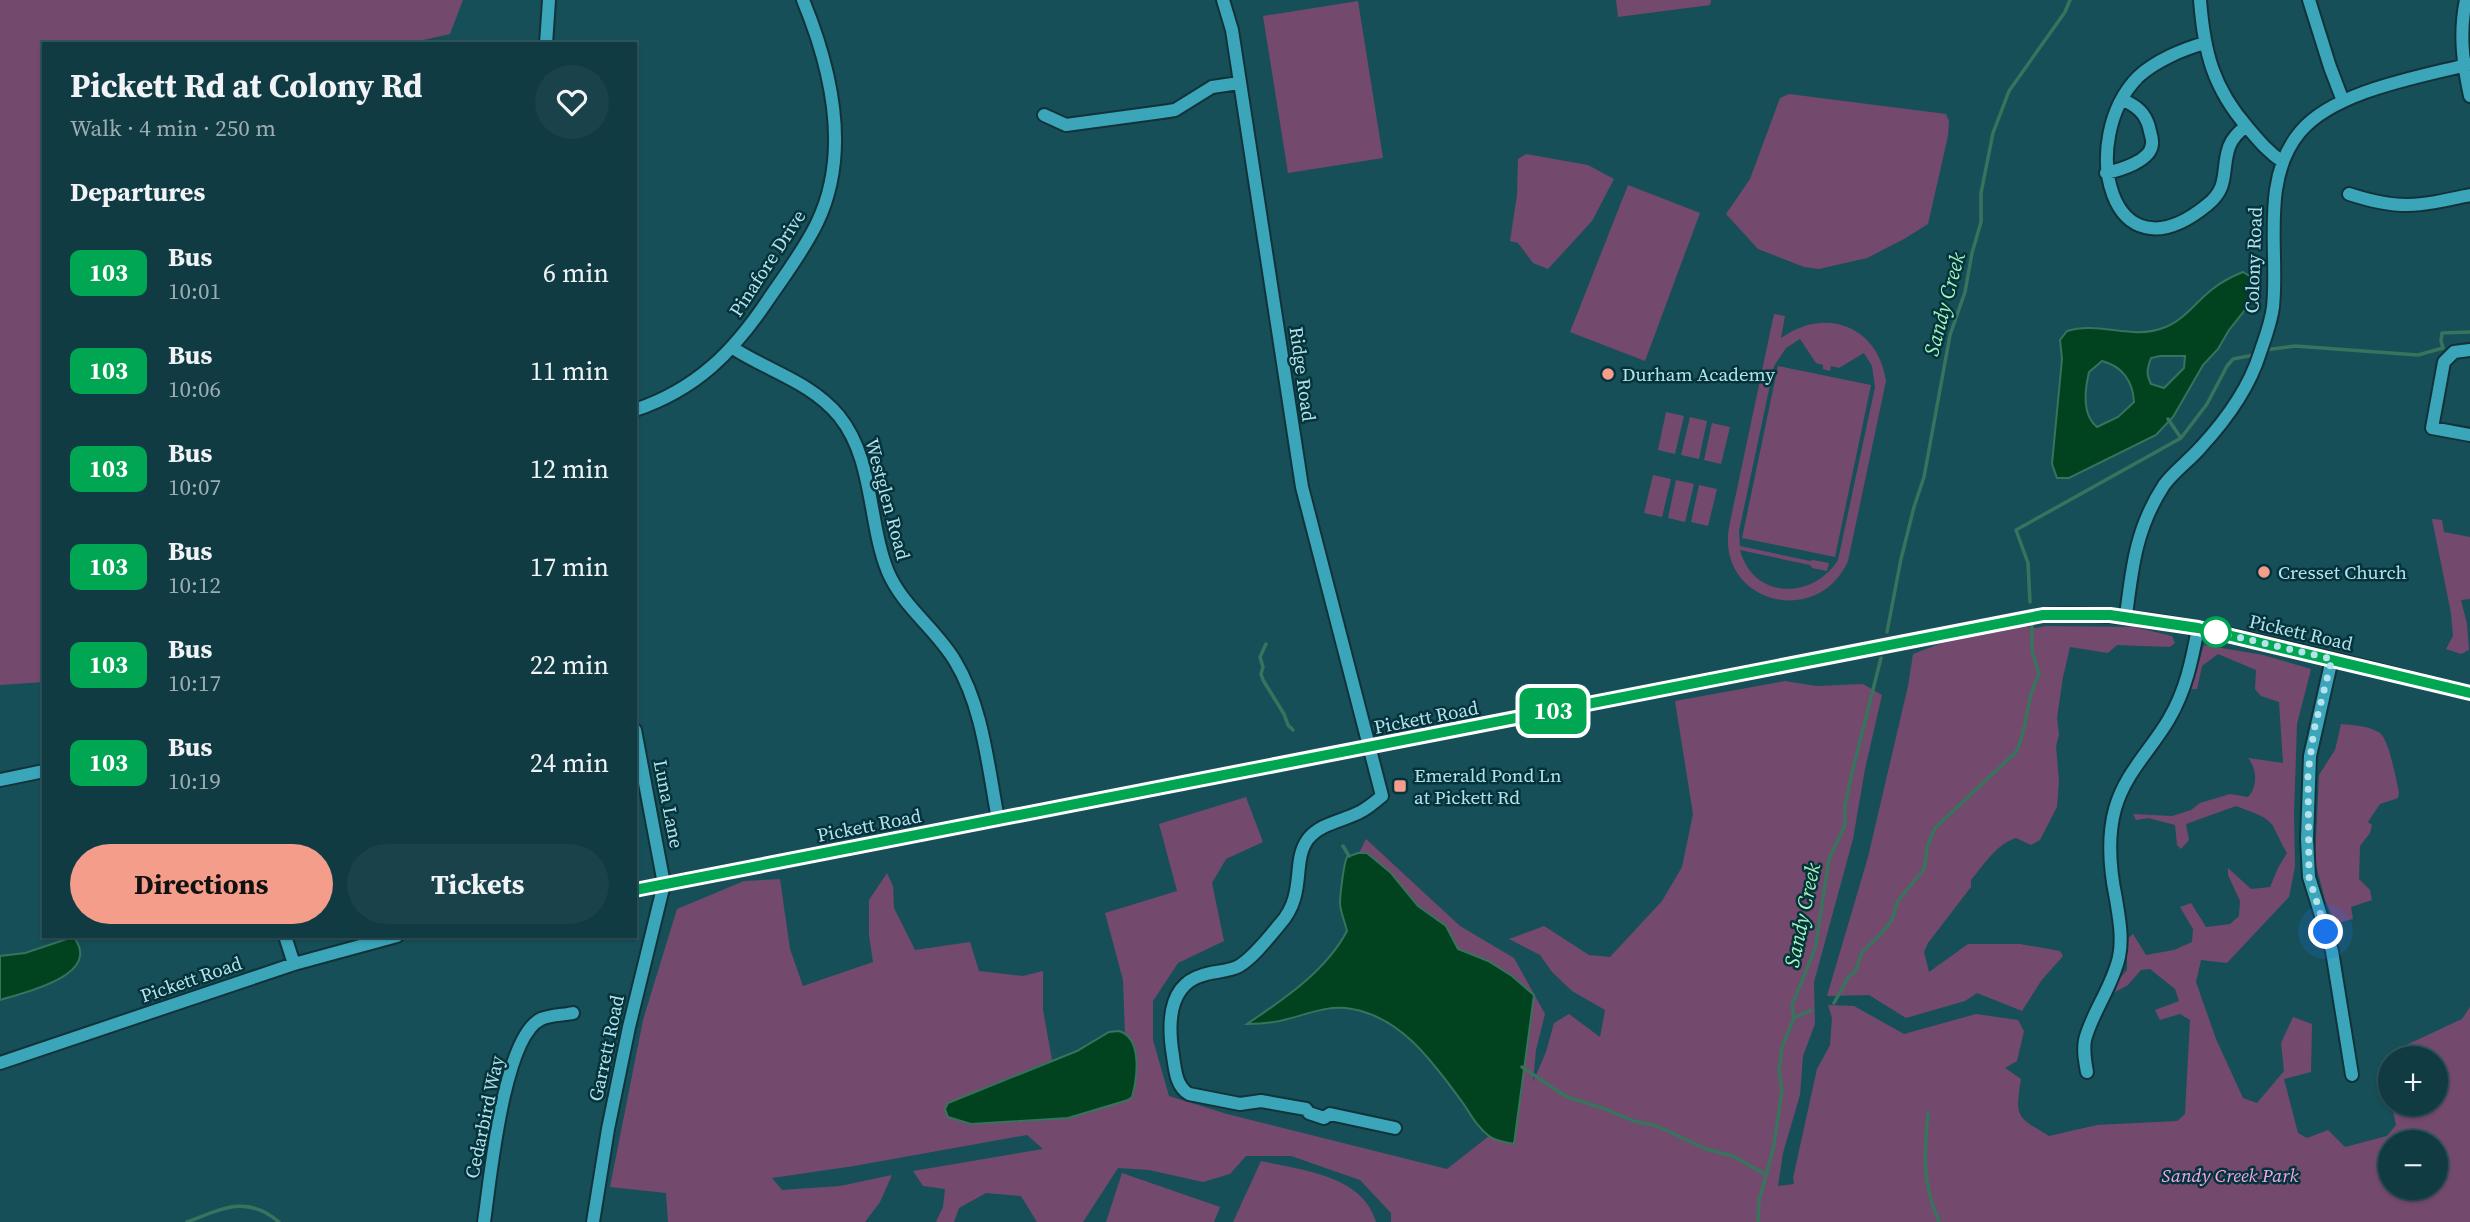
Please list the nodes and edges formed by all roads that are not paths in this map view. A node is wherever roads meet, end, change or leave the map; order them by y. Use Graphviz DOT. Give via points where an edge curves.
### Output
graph roads {
  1 [pos="549,0"];
  2 [pos="803,0"];
  3 [pos="1223,0"];
  4 [pos="2200,0"];
  5 [pos="2309,0"];
  6 [pos="2466,0"];
  7 [pos="546,42"];
  8 [pos="2205,43"];
  9 [pos="2467,64"];
  10 [pos="1239,83"];
  11 [pos="2470,96"];
  12 [pos="2123,100"];
  13 [pos="2343,101"];
  14 [pos="1044,115"];
  15 [pos="2246,126"];
  16 [pos="2283,162"];
  17 [pos="2106,173"];
  18 [pos="2349,194"];
  19 [pos="2470,195"];
  20 [pos="733,348"];
  21 [pos="2470,350"];
  22 [pos="637,409"];
  23 [pos="2470,435"];
  24 [pos="2126,616"];
  25 [pos="2198,628"];
  26 [pos="2332,659"];
  27 [pos="2470,693"];
  28 [pos="637,741"];
  29 [pos="1370,748"];
  30 [pos="42,771"];
  31 [pos="0,780"];
  32 [pos="998,820"];
  33 [pos="664,884"];
  34 [pos="637,890"];
  35 [pos="286,938"];
  36 [pos="390,938"];
  37 [pos="294,964"];
  38 [pos="573,1013"];
  39 [pos="0,1063"];
  40 [pos="2087,1072"];
  41 [pos="2352,1075"];
  42 [pos="1395,1128"];
  43 [pos="484,1222"];
  44 [pos="593,1222"];
  1 -- 7 [label="street"];
  2 -- 20 [label="street, Pinafore Drive" via="820,44 831,94 834,133 829,190 817,224"];
  3 -- 10 [label="street, Ridge Road"];
  4 -- 8 [label="street"];
  5 -- 13 [label="street"];
  6 -- 9 [label="street" via="2462,39"];
  8 -- 12 [label="street" via="2144,72"];
  8 -- 15 [label="street" via="2221,92"];
  9 -- 11 [label="street"];
  9 -- 13 [label="street, Colony Road"];
  10 -- 14 [label="street" via="1205,90 1175,110 1066,125"];
  10 -- 29 [label="street, Ridge Road" via="1302,487"];
  12 -- 17 [label="street" via="2108,142"];
  12 -- 17 [label="street" via="2140,110 2147,121 2151,150 2124,168"];
  13 -- 16 [label="street, Colony Road" via="2312,120"];
  15 -- 16 [label="street"];
  15 -- 17 [label="street" via="2230,145 2218,194 2175,225 2141,227 2121,209"];
  16 -- 24 [label="street, Colony Road" via="2275,195 2273,307 2258,359 2231,411 2166,483 2150,510 2136,545"];
  18 -- 19 [label="street" via="2406,206"];
  20 -- 22 [label="street, Pinafore Drive" via="691,384"];
  20 -- 32 [label="street, Westglen Road" via="808,389 847,427 861,462 890,576 946,647 970,691"];
  21 -- 23 [label="street" via="2454,352 2444,362 2432,428"];
  24 -- 25 [label="street, Pickett Road"];
  24 -- 29 [label="street, Pickett Road" via="2025,618"];
  25 -- 26 [label="street, Pickett Road"];
  25 -- 40 [label="street" via="2181,697 2128,777 2115,811 2110,849 2121,940 2109,989 2085,1041"];
  26 -- 27 [label="street, Pickett Road"];
  26 -- 41 [label="street" via="2310,756 2309,877 2332,951"];
  28 -- 33 [label="street, Luna Lane"];
  29 -- 32 [label="street, Pickett Road"];
  29 -- 42 [label="street, Ridge Road" via="1382,796 1310,837 1301,855 1298,890 1290,911 1242,964 1196,976 1180,989 1173,1005 1171,1040 1177,1079 1189,1094 1240,1104 1261,1101 1294,1106 1324,1118 1329,1114"];
  30 -- 31 [label="street"];
  32 -- 33 [label="street, Pickett Road"];
  33 -- 34 [label="street, Pickett Road"];
  33 -- 44 [label="street, Garrett Road" via="630,1022"];
  35 -- 37 [label="street"];
  36 -- 37 [label="street, Pickett Road"];
  37 -- 39 [label="street, Pickett Road"];
  38 -- 43 [label="street, Cedarbird Way" via="540,1019 522,1038 510,1067"];
}
